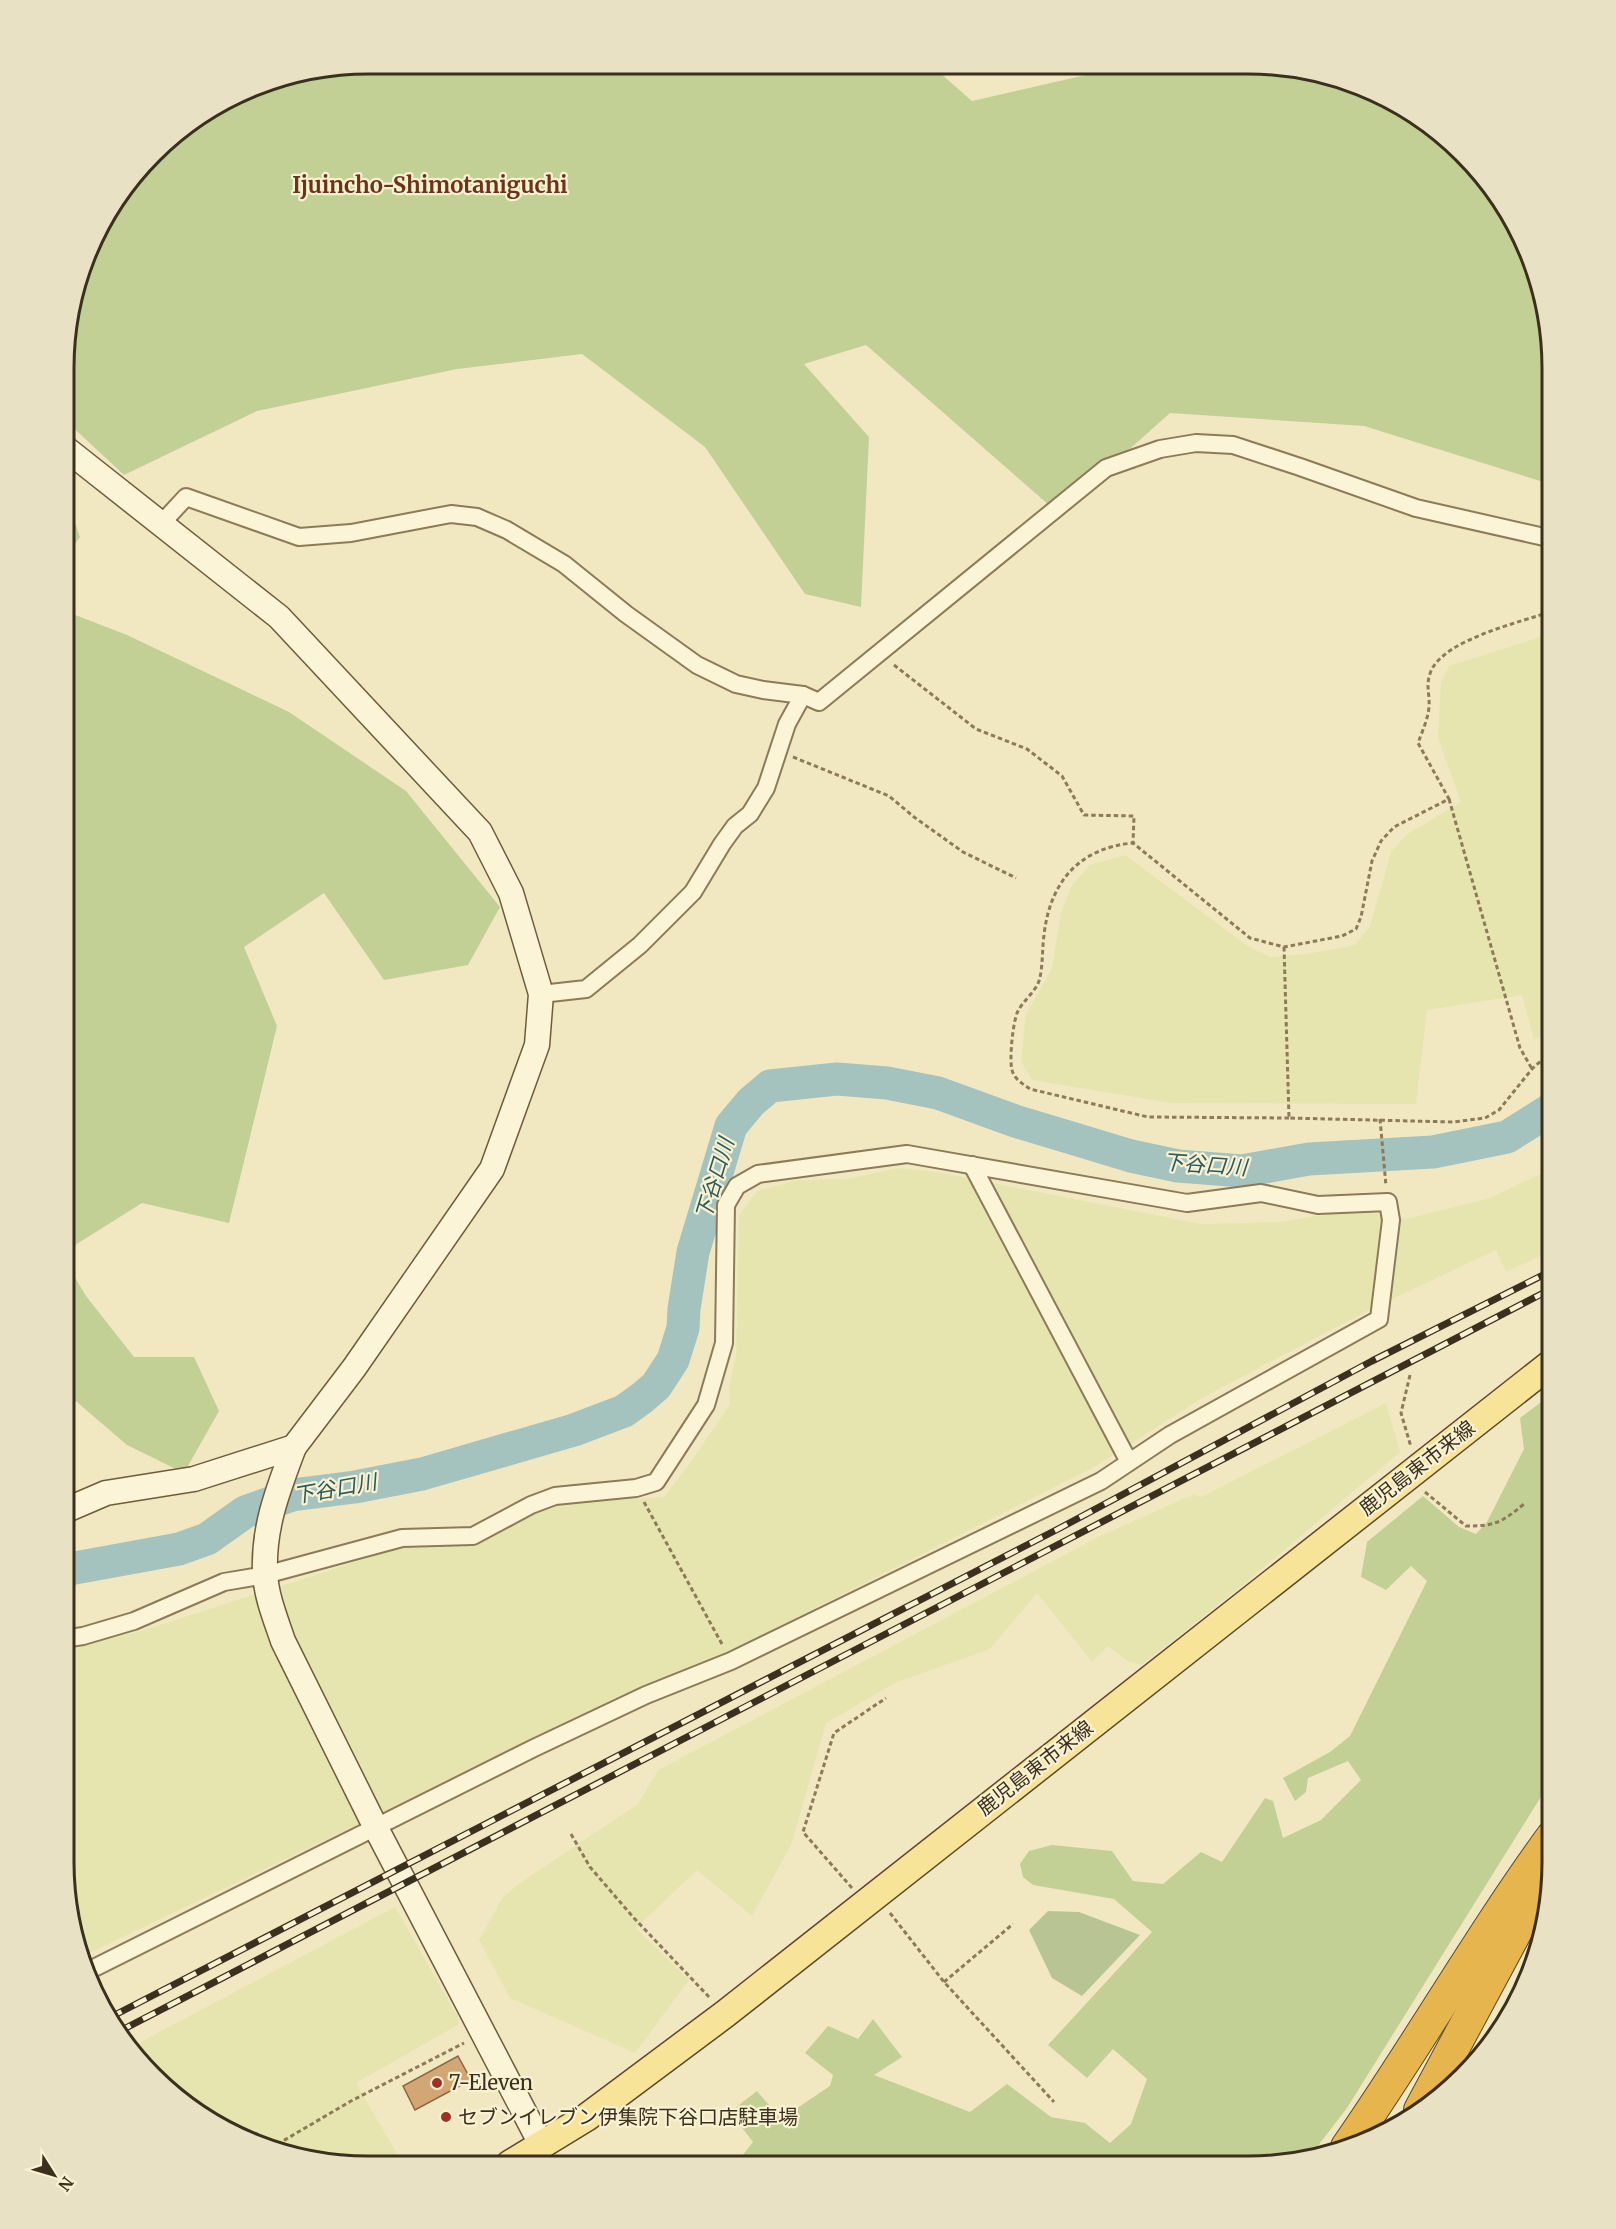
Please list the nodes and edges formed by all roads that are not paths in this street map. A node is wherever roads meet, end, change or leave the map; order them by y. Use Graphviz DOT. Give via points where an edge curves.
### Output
graph roads {
  1 [pos="74,455"];
  2 [pos="161,524"];
  3 [pos="1542,537"];
  4 [pos="803,695"];
  5 [pos="541,994"];
  6 [pos="972,1165"];
  7 [pos="1542,1370"];
  8 [pos="294,1448"];
  9 [pos="1129,1462"];
  10 [pos="74,1507"];
  11 [pos="265,1575"];
  12 [pos="74,1637"];
  13 [pos="376,1828"];
  14 [pos="1542,1851"];
  15 [pos="1542,1866"];
  16 [pos="1542,1883"];
  17 [pos="94,1968"];
  18 [pos="1428,2095"];
  19 [pos="1382,2123"];
  20 [pos="1355,2135"];
  21 [pos="542,2146"];
  22 [pos="524,2156"];
  1 -- 2 [label="street"];
  2 -- 4 [label="street" via="186,497 300,537 351,533 451,514 477,517 564,564 697,665 736,684"];
  2 -- 5 [label="street" via="279,617 480,832 512,893"];
  3 -- 4 [label="street" via="1416,508 1233,445 1196,443 1160,449 1106,468 819,702"];
  4 -- 5 [label="street" via="787,724 766,788 750,814 722,844 693,892 640,945 586,989"];
  5 -- 8 [label="street" via="537,1045 492,1168"];
  6 -- 9 [label="street"];
  6 -- 9 [label="street" via="1188,1203 1261,1193 1318,1205 1388,1202 1391,1220 1379,1319 1170,1435"];
  6 -- 11 [label="street" via="907,1154 758,1174 737,1186 726,1205 724,1343 706,1405 656,1482 636,1488 555,1496 531,1504 473,1536 402,1538"];
  7 -- 21 [label="main road, 鹿児島東市来線" via="725,2014"];
  8 -- 10 [label="street" via="194,1479 106,1493"];
  8 -- 11 [label="street" via="272,1507"];
  9 -- 13 [label="street" via="1101,1481 731,1661 646,1695"];
  11 -- 12 [label="street" via="224,1582 134,1621"];
  11 -- 13 [label="street" via="283,1641"];
  13 -- 17 [label="street"];
  13 -- 21 [label="street"];
  14 -- 20 [label="highway"];
  15 -- 19 [label="highway"];
  16 -- 18 [label="highway"];
  21 -- 22 [label="main road, 鹿児島東市来線"];
}
